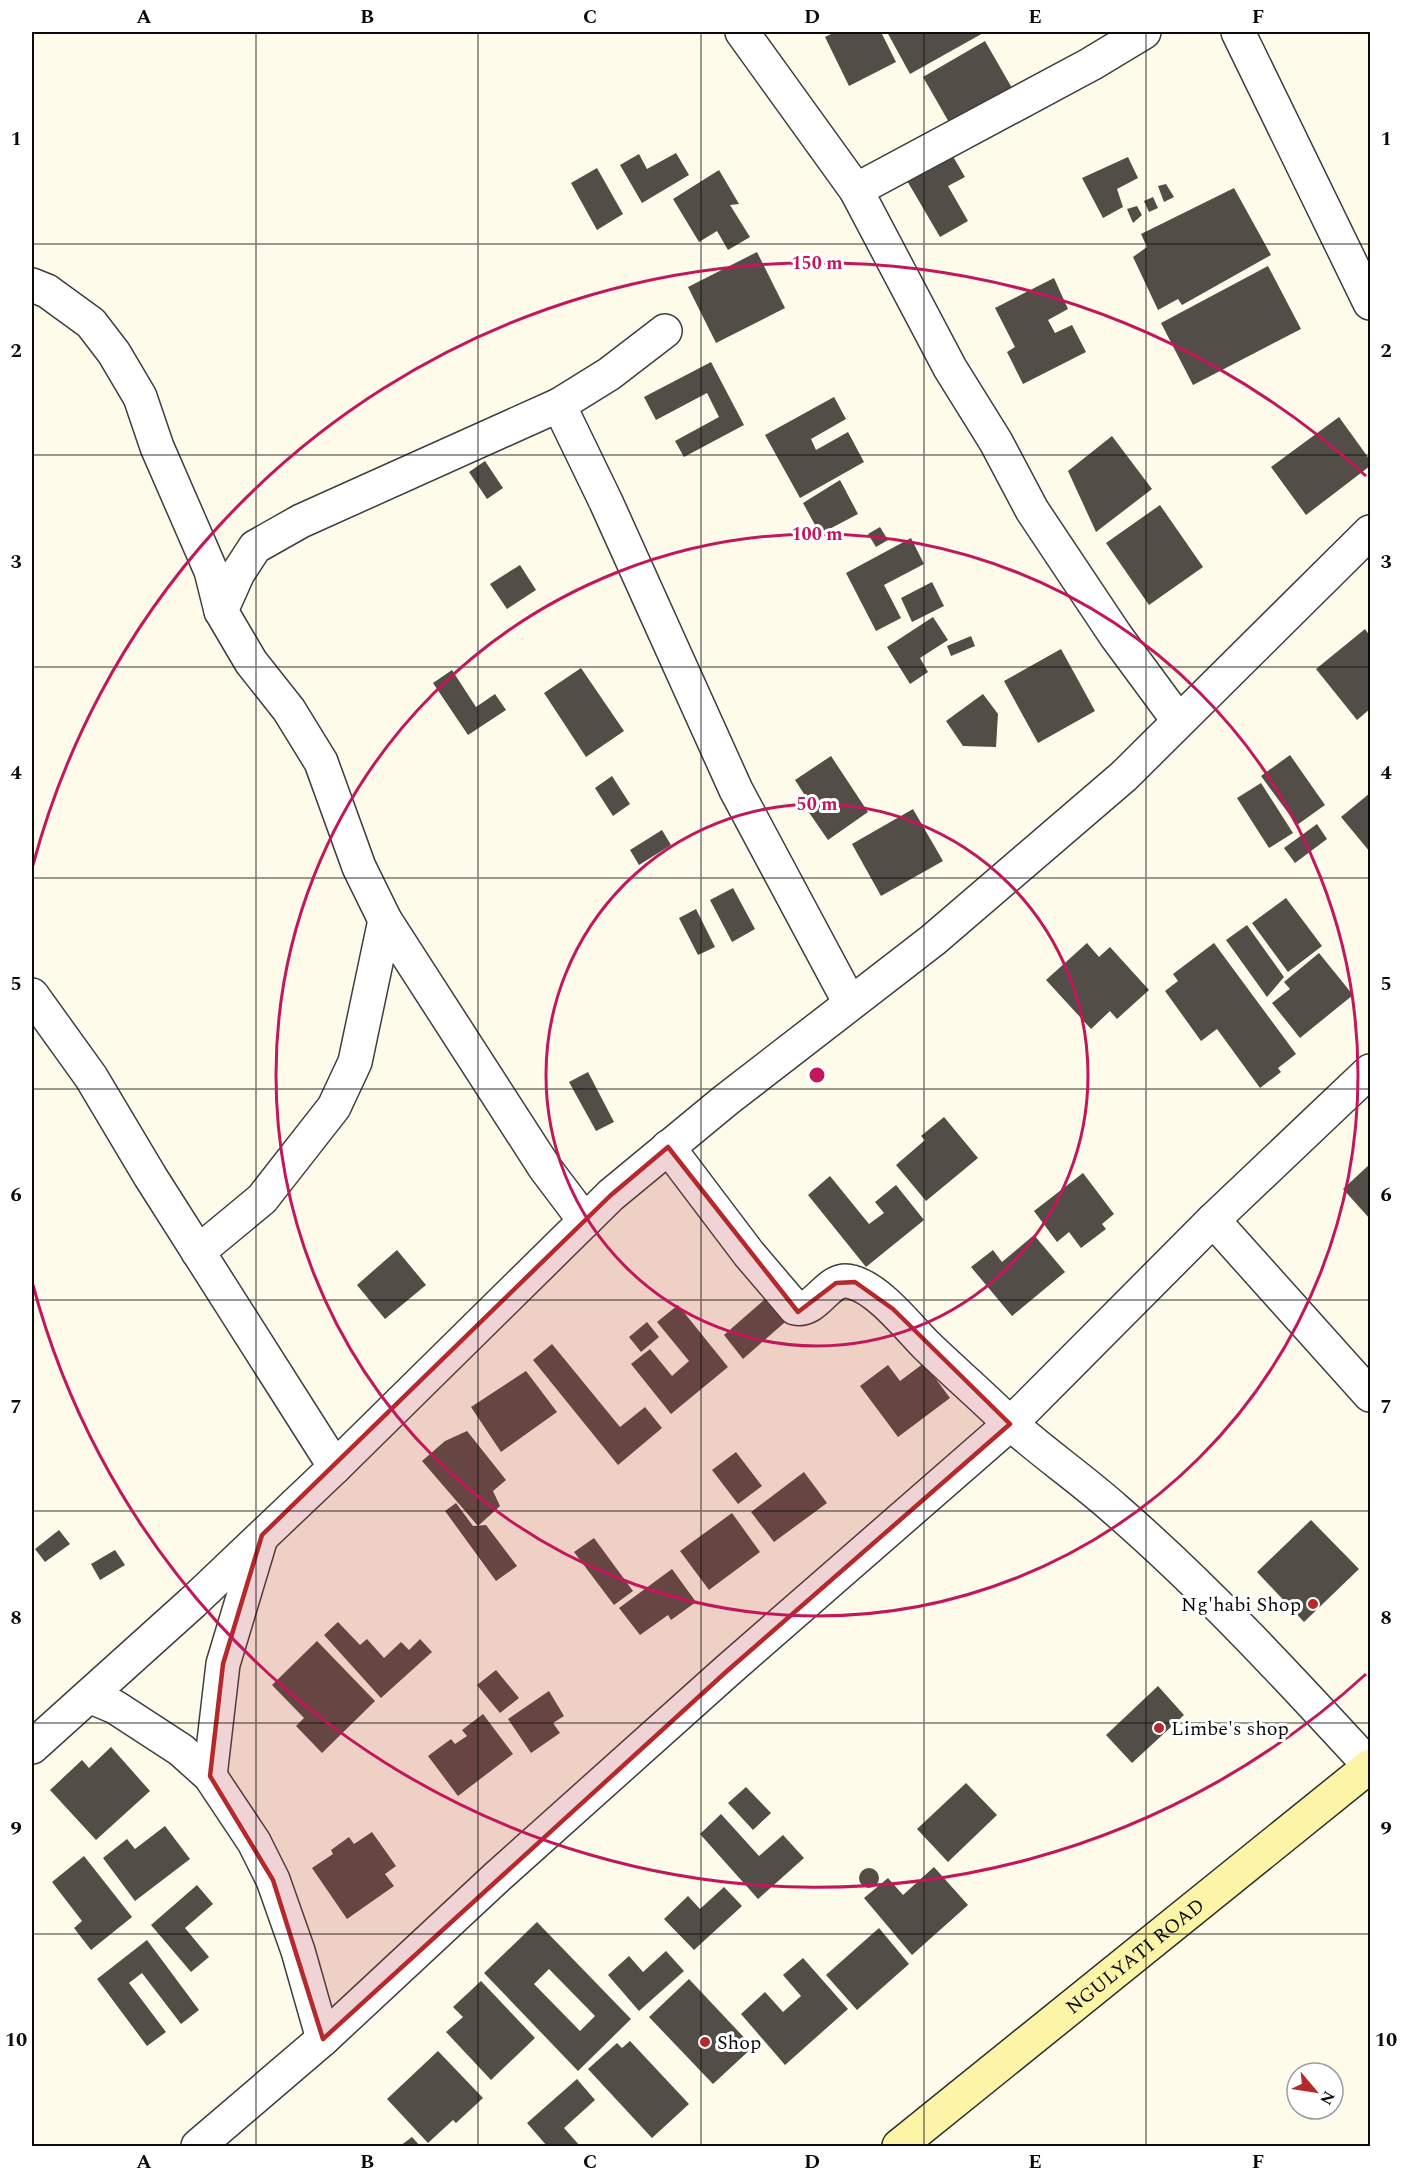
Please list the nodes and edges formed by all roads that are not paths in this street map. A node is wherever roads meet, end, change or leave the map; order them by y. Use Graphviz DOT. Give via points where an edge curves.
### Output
graph roads {
  1 [pos="742,32"];
  2 [pos="1144,32"];
  3 [pos="1238,32"];
  4 [pos="856,190"];
  5 [pos="32,285"];
  6 [pos="1371,303"];
  7 [pos="665,331"];
  8 [pos="559,405"];
  9 [pos="1371,532"];
  10 [pos="221,611"];
  11 [pos="1178,720"];
  12 [pos="385,920"];
  13 [pos="32,995"];
  14 [pos="850,1003"];
  15 [pos="1371,1071"];
  16 [pos="668,1147"];
  17 [pos="1213,1220"];
  18 [pos="585,1221"];
  19 [pos="198,1251"];
  20 [pos="1371,1395"];
  21 [pos="1010,1424"];
  22 [pos="335,1467"];
  23 [pos="262,1535"];
  24 [pos="89,1696"];
  25 [pos="32,1747"];
  26 [pos="1370,1766"];
  27 [pos="210,1776"];
  28 [pos="323,2038"];
  29 [pos="198,2146"];
  30 [pos="899,2146"];
  1 -- 4 [label="street"];
  2 -- 4 [label="street"];
  3 -- 6 [label="street"];
  4 -- 11 [label="street" via="950,368 1032,510"];
  5 -- 10 [label="street" via="47,291 91,324 140,397 157,447 211,572"];
  7 -- 8 [label="street" via="609,374"];
  8 -- 10 [label="street" via="311,516 255,547"];
  8 -- 14 [label="street" via="736,790"];
  9 -- 11 [label="street"];
  10 -- 12 [label="street" via="251,662 289,710 321,762 359,867"];
  11 -- 14 [label="street" via="1115,784 933,940"];
  12 -- 18 [label="street" via="545,1168"];
  12 -- 19 [label="street" via="354,1062 334,1107 261,1199"];
  13 -- 19 [label="street" via="91,1077"];
  14 -- 16 [label="street"];
  15 -- 17 [label="street"];
  16 -- 18 [label="street"];
  16 -- 21 [label="street" via="795,1308 810,1306 836,1283 855,1282 893,1309"];
  17 -- 20 [label="street"];
  17 -- 21 [label="street"];
  18 -- 22 [label="street"];
  19 -- 22 [label="street"];
  21 -- 26 [label="street" via="1115,1509 1203,1590"];
  21 -- 28 [label="street" via="727,1671"];
  22 -- 23 [label="street"];
  23 -- 24 [label="street"];
  23 -- 27 [label="street" via="223,1664"];
  24 -- 25 [label="street"];
  24 -- 27 [label="street" via="115,1707 181,1750"];
  26 -- 30 [label="main road, NGULYATI ROAD"];
  27 -- 28 [label="street" via="254,1842 273,1880"];
  28 -- 29 [label="street"];
}
